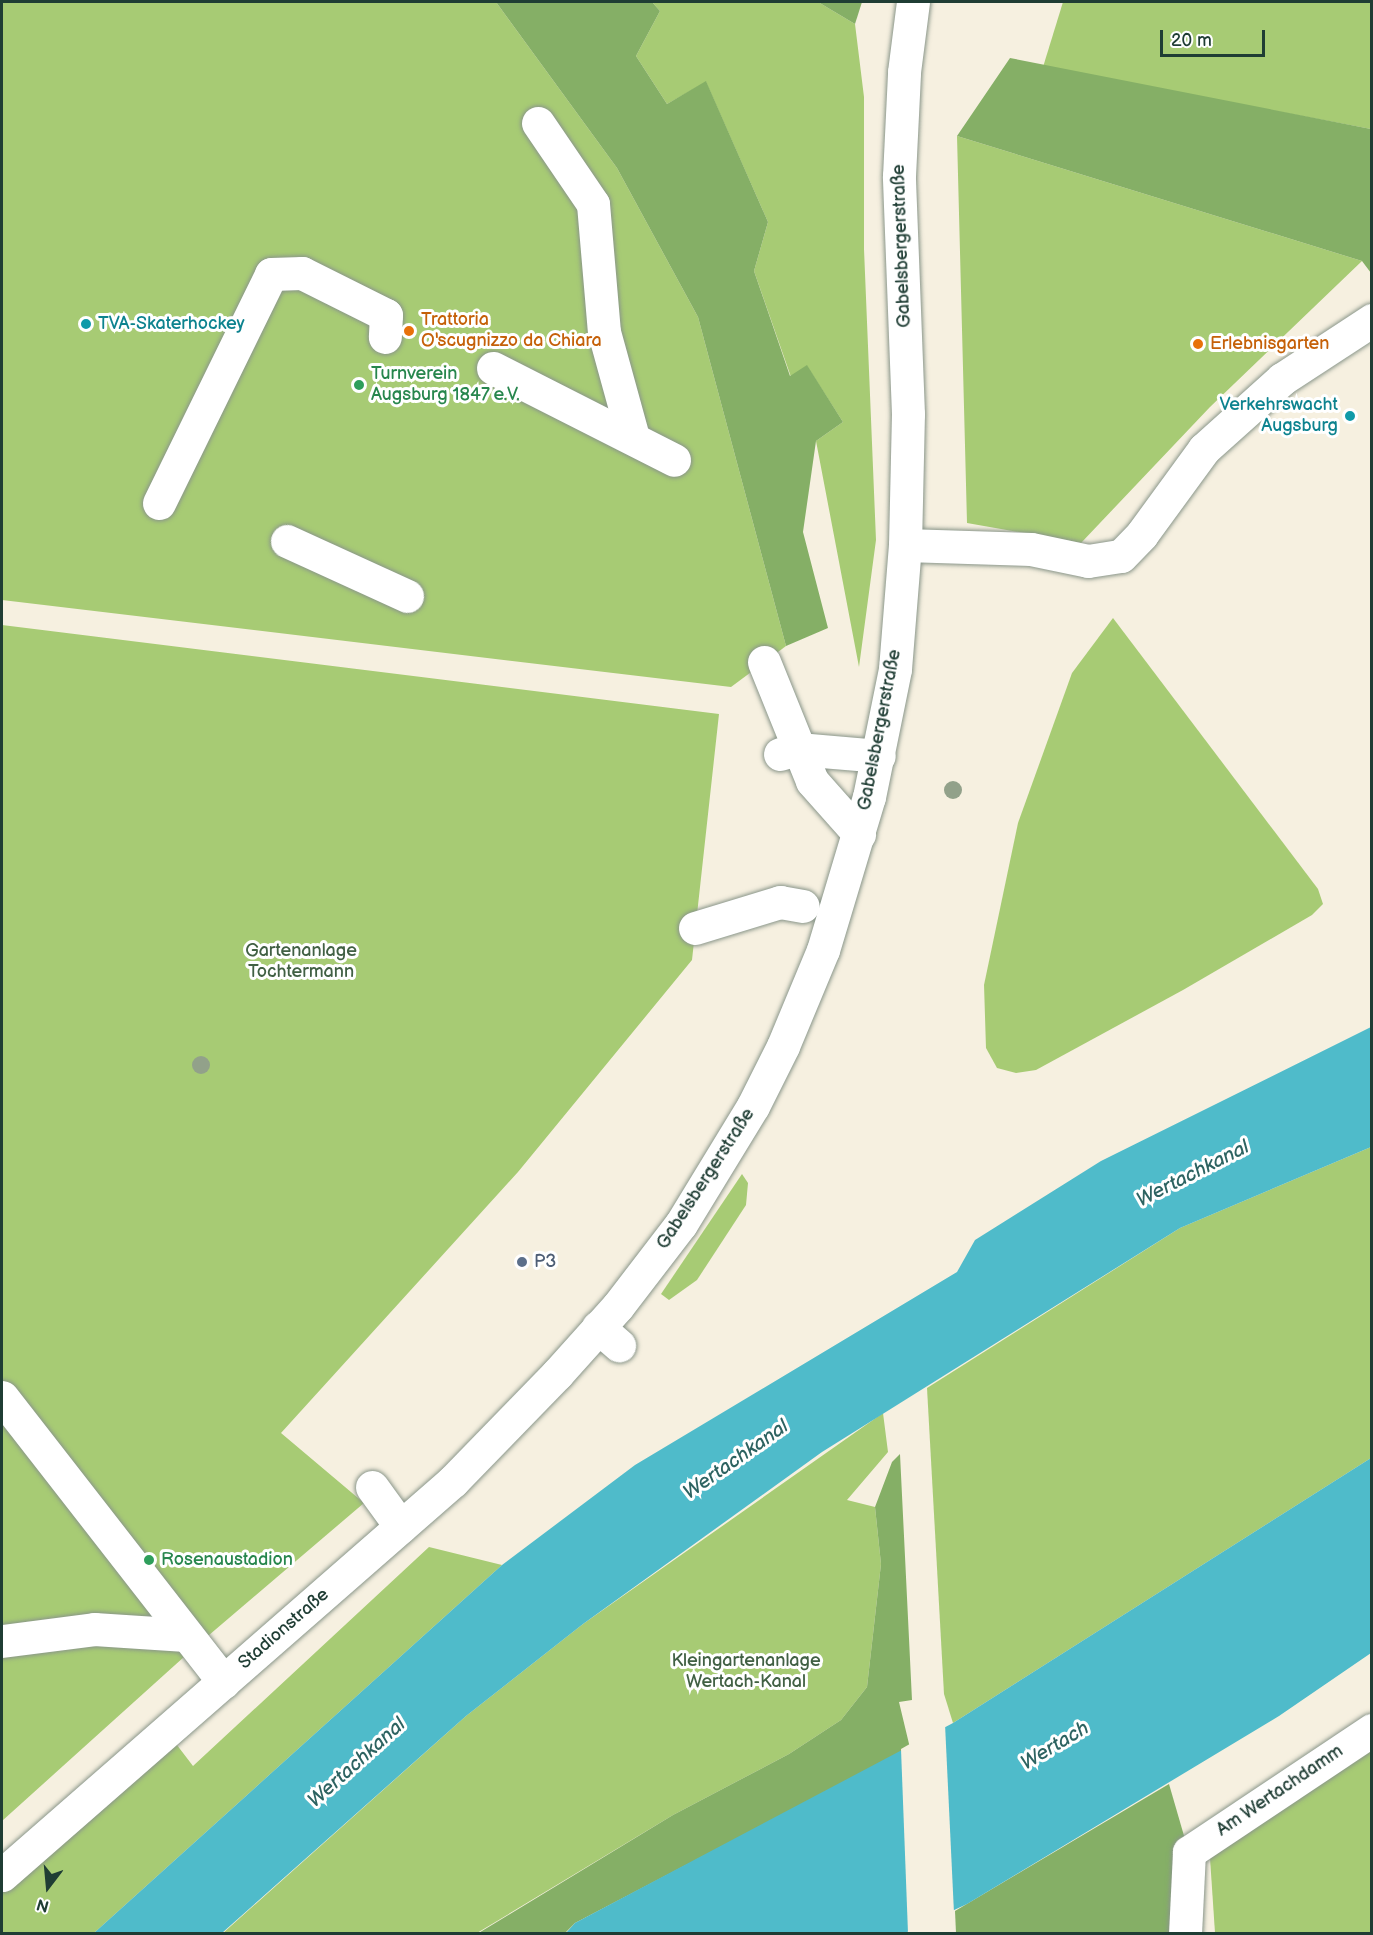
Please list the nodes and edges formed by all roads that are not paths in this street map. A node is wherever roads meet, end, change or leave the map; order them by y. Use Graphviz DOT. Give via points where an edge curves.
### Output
graph roads {
  1 [pos="913,2"];
  2 [pos="538,123"];
  3 [pos="1371,320"];
  4 [pos="385,338"];
  5 [pos="492,368"];
  6 [pos="633,437"];
  7 [pos="674,460"];
  8 [pos="159,503"];
  9 [pos="287,541"];
  10 [pos="905,545"];
  11 [pos="407,596"];
  12 [pos="764,662"];
  13 [pos="788,752"];
  14 [pos="879,756"];
  15 [pos="859,834"];
  16 [pos="751,887"];
  17 [pos="695,928"];
  18 [pos="557,1374"];
  19 [pos="2,1396"];
  20 [pos="372,1487"];
  21 [pos="401,1527"];
  22 [pos="186,1635"];
  23 [pos="2,1641"];
  24 [pos="224,1682"];
  25 [pos="1371,1730"];
  26 [pos="2,1875"];
  27 [pos="1185,1934"];
  1 -- 10 [label="street, Gabelsbergerstraße" via="904,72 899,176 908,414"];
  2 -- 6 [label="street" via="593,204 604,332"];
  3 -- 10 [label="street" via="1282,379 1204,449 1143,534 1121,556 1088,561 1031,549"];
  4 -- 8 [label="street" via="386,315 302,273 271,274"];
  5 -- 6 [label="street"];
  6 -- 7 [label="street"];
  9 -- 11 [label="street"];
  10 -- 14 [label="street, Gabelsbergerstraße" via="894,669"];
  12 -- 13 [label="street"];
  13 -- 14 [label="street"];
  13 -- 15 [label="street"];
  14 -- 15 [label="street, Gabelsbergerstraße"];
  15 -- 18 [label="street, Gabelsbergerstraße" via="818,961 746,1142 681,1224 609,1336"];
  16 -- 17 [label="street" via="792,904"];
  18 -- 21 [label="street, Stadionstraße" via="453,1481"];
  19 -- 22 [label="street"];
  20 -- 21 [label="street"];
  21 -- 24 [label="street, Stadionstraße"];
  22 -- 23 [label="street" via="94,1629"];
  22 -- 24 [label="street"];
  24 -- 26 [label="street, Stadionstraße"];
  25 -- 27 [label="street, Am Wertachdamm" via="1189,1852"];
}
